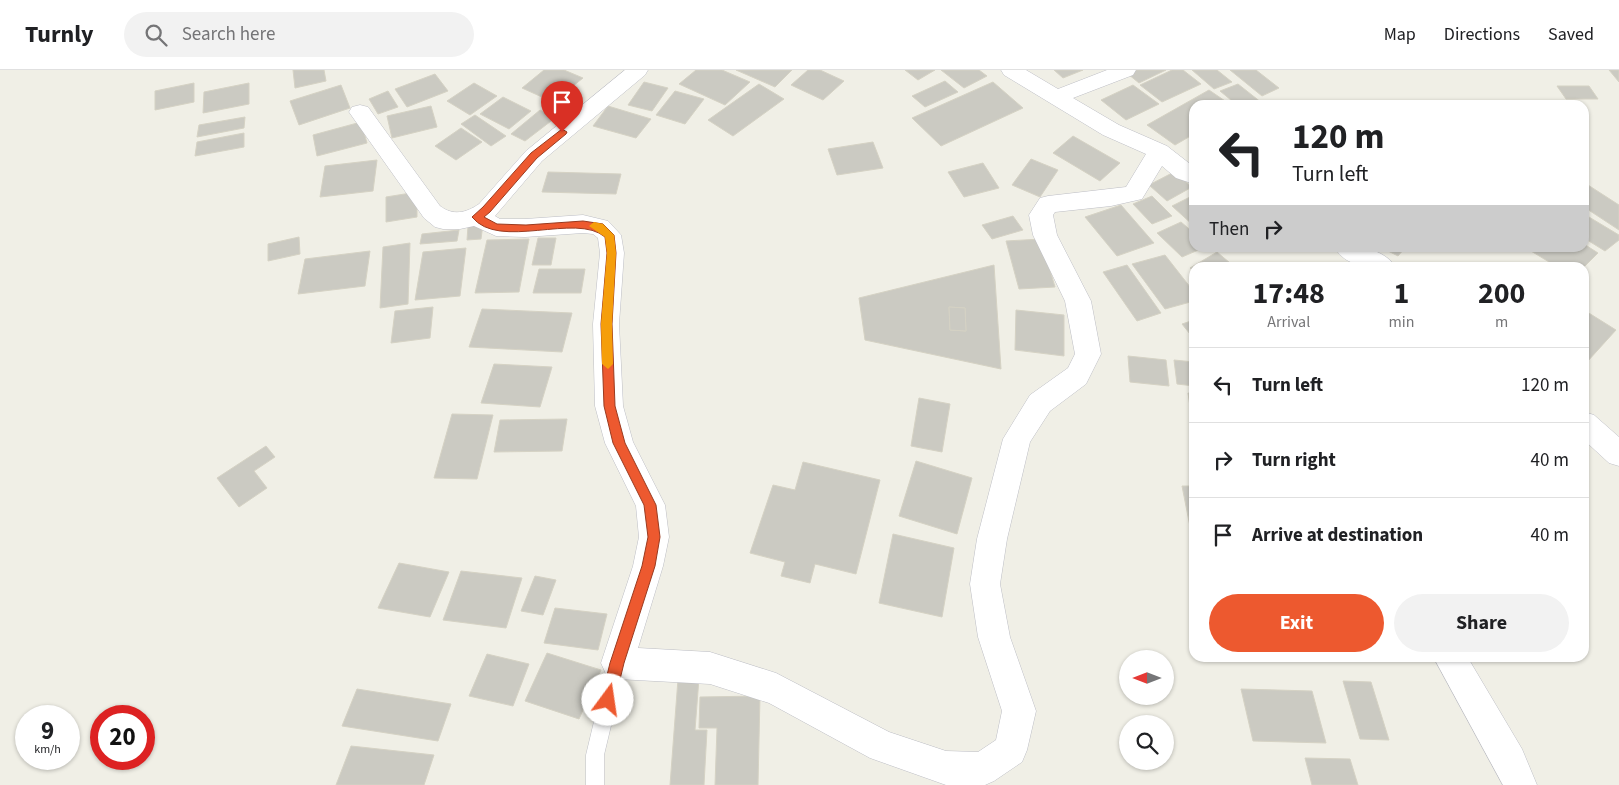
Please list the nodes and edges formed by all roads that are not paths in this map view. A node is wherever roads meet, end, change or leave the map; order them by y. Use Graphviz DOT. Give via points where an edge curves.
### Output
graph roads {
  1 [pos="638,70"];
  2 [pos="1011,70"];
  3 [pos="1126,70"];
  4 [pos="1056,97"];
  5 [pos="360,112"];
  6 [pos="1158,152"];
  7 [pos="1189,174"];
  8 [pos="477,217"];
  9 [pos="1354,252"];
  10 [pos="1373,262"];
  11 [pos="1589,427"];
  12 [pos="1619,454"];
  13 [pos="1452,662"];
  14 [pos="617,663"];
  15 [pos="594,785"];
  16 [pos="1520,785"];
  1 -- 8 [label="street" via="534,156 487,210"];
  2 -- 4 [label="street"];
  3 -- 4 [label="street"];
  4 -- 6 [label="street" via="1111,130"];
  5 -- 8 [label="street" via="432,212 443,221"];
  6 -- 7 [label="street"];
  6 -- 14 [label="street" via="1134,193 1048,204 1040,215 1045,235 1078,301 1088,354 1076,376 1040,403 1017,439 992,539 984,584 994,637 1020,711 1010,750 982,768 946,768 882,746 776,689 710,668"];
  8 -- 14 [label="street" via="496,227 583,224 600,227 609,235 612,253 606,324 609,406 619,443 650,505 654,537"];
  9 -- 10 [label="street"];
  11 -- 12 [label="street"];
  13 -- 16 [label="street" via="1510,761"];
  14 -- 15 [label="lane" via="595,755"];
}
